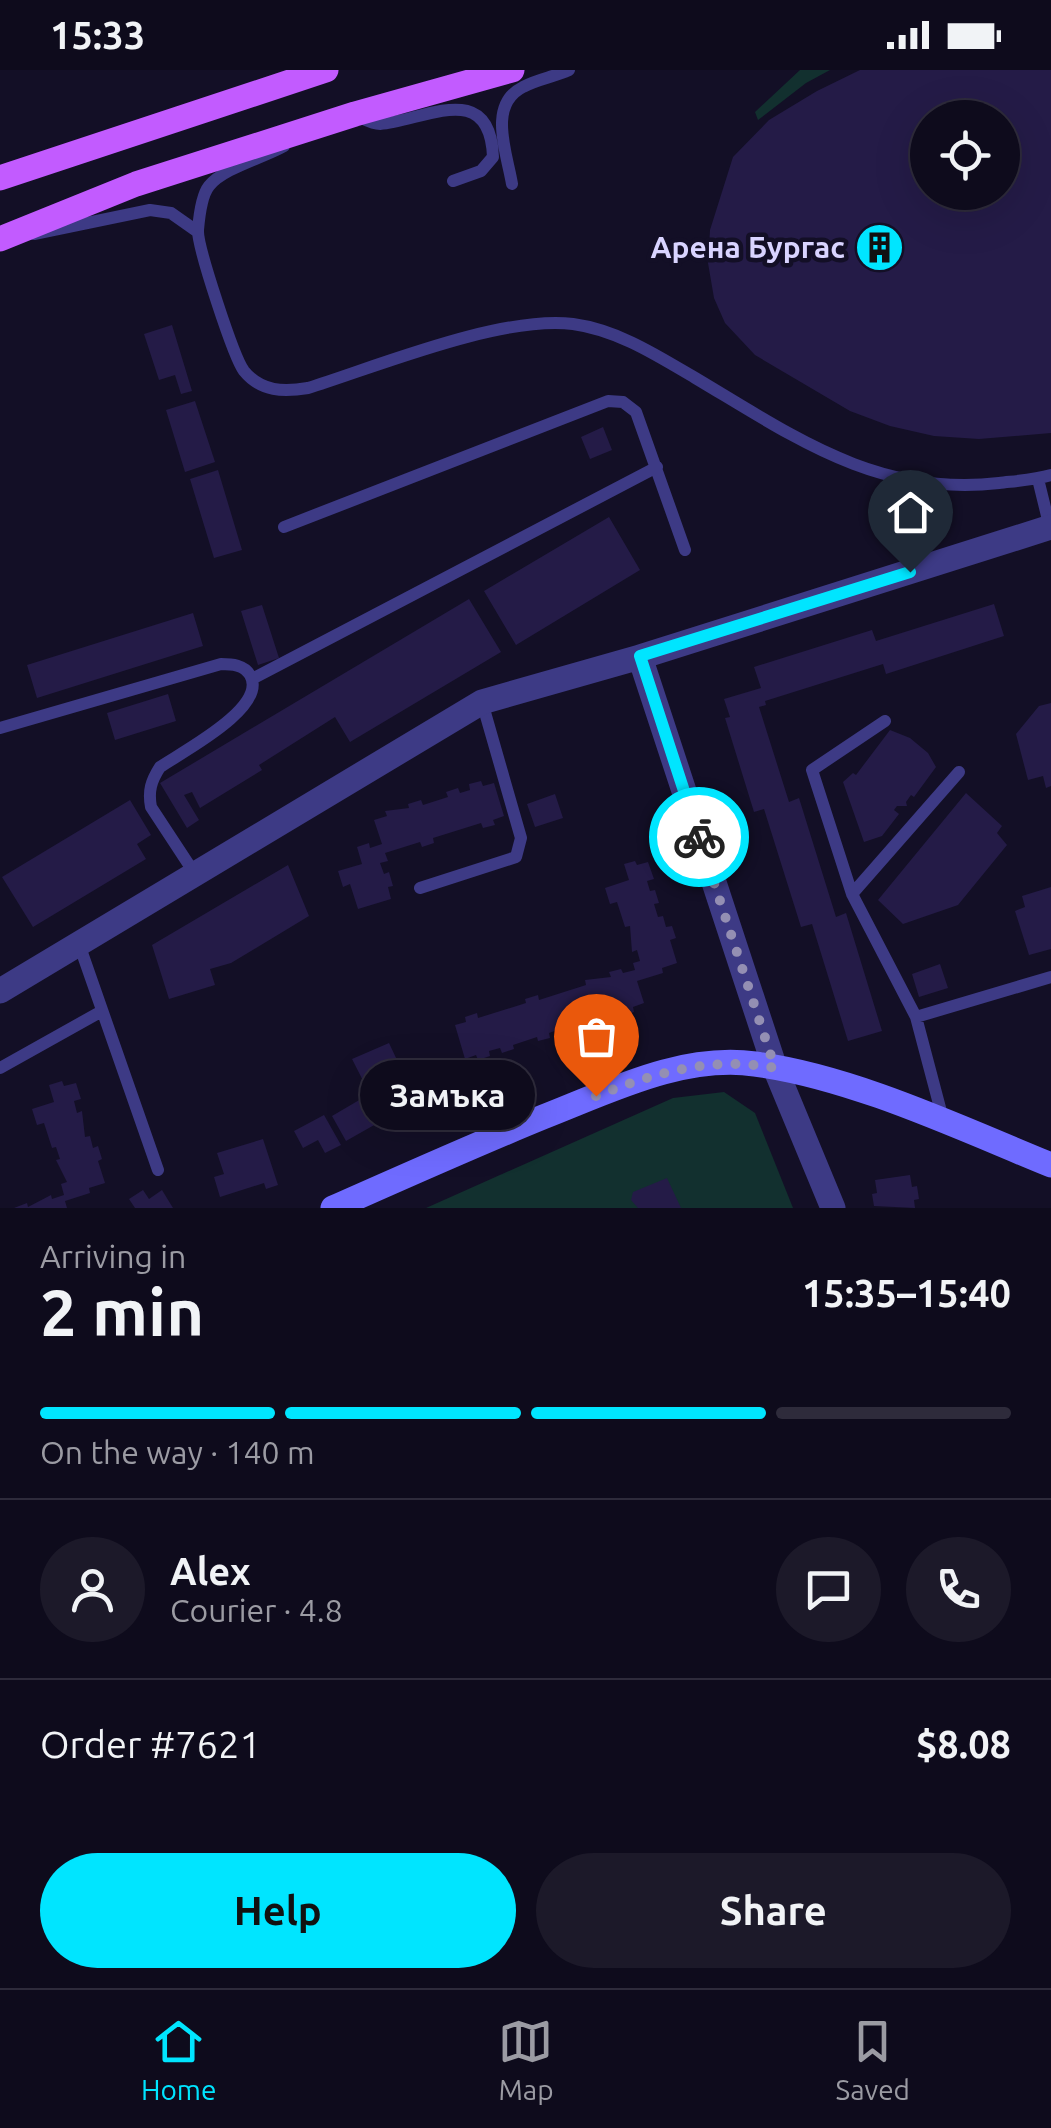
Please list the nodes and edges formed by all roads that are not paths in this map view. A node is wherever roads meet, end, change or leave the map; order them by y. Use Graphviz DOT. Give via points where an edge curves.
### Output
graph roads {
  1 [pos="326,70"];
  2 [pos="512,70"];
  3 [pos="569,70"];
  4 [pos="355,114"];
  5 [pos="314,127"];
  6 [pos="0,178"];
  7 [pos="453,181"];
  8 [pos="512,184"];
  9 [pos="198,232"];
  10 [pos="4,237"];
  11 [pos="657,467"];
  12 [pos="1045,477"];
  13 [pos="284,527"];
  14 [pos="1050,528"];
  15 [pos="685,550"];
  16 [pos="640,656"];
  17 [pos="252,679"];
  18 [pos="482,702"];
  19 [pos="885,721"];
  20 [pos="0,728"];
  21 [pos="959,772"];
  22 [pos="195,874"];
  23 [pos="420,888"];
  24 [pos="852,894"];
  25 [pos="79,944"];
  26 [pos="1051,977"];
  27 [pos="0,991"];
  28 [pos="102,1010"];
  29 [pos="916,1017"];
  30 [pos="0,1068"];
  31 [pos="775,1068"];
  32 [pos="944,1121"];
  33 [pos="1051,1165"];
  34 [pos="158,1170"];
  35 [pos="333,1208"];
  36 [pos="833,1208"];
  1 -- 6 [label="main road"];
  2 -- 4 [label="main road"];
  3 -- 8 [label="lane" via="520,88 506,103 501,121"];
  4 -- 5 [label="main road"];
  4 -- 7 [label="lane" via="376,124 440,109 478,118 493,157 482,171"];
  5 -- 9 [label="lane" via="220,175 206,188"];
  5 -- 10 [label="main road" via="136,184"];
  9 -- 10 [label="lane" via="171,213 150,210"];
  9 -- 12 [label="lane" via="244,371 282,392 483,334 572,324 652,352 828,455 905,482 966,487"];
  11 -- 13 [label="lane" via="636,412 608,401"];
  11 -- 15 [label="lane"];
  11 -- 17 [label="lane"];
  12 -- 14 [label="lane"];
  14 -- 16 [label="street"];
  16 -- 18 [label="street"];
  16 -- 31 [label="street"];
  17 -- 20 [label="lane" via="247,670 221,664"];
  17 -- 22 [label="lane" via="239,714 152,779 150,807"];
  18 -- 22 [label="street"];
  18 -- 23 [label="lane" via="521,838 516,857"];
  19 -- 24 [label="lane" via="812,770"];
  21 -- 24 [label="lane"];
  22 -- 25 [label="street"];
  24 -- 29 [label="lane"];
  25 -- 27 [label="street"];
  25 -- 28 [label="lane"];
  26 -- 29 [label="lane"];
  28 -- 30 [label="lane"];
  28 -- 34 [label="lane"];
  29 -- 32 [label="lane"];
  31 -- 32 [label="street"];
  31 -- 35 [label="street" via="692,1065 632,1082"];
  31 -- 36 [label="street"];
  32 -- 33 [label="street"];
}
